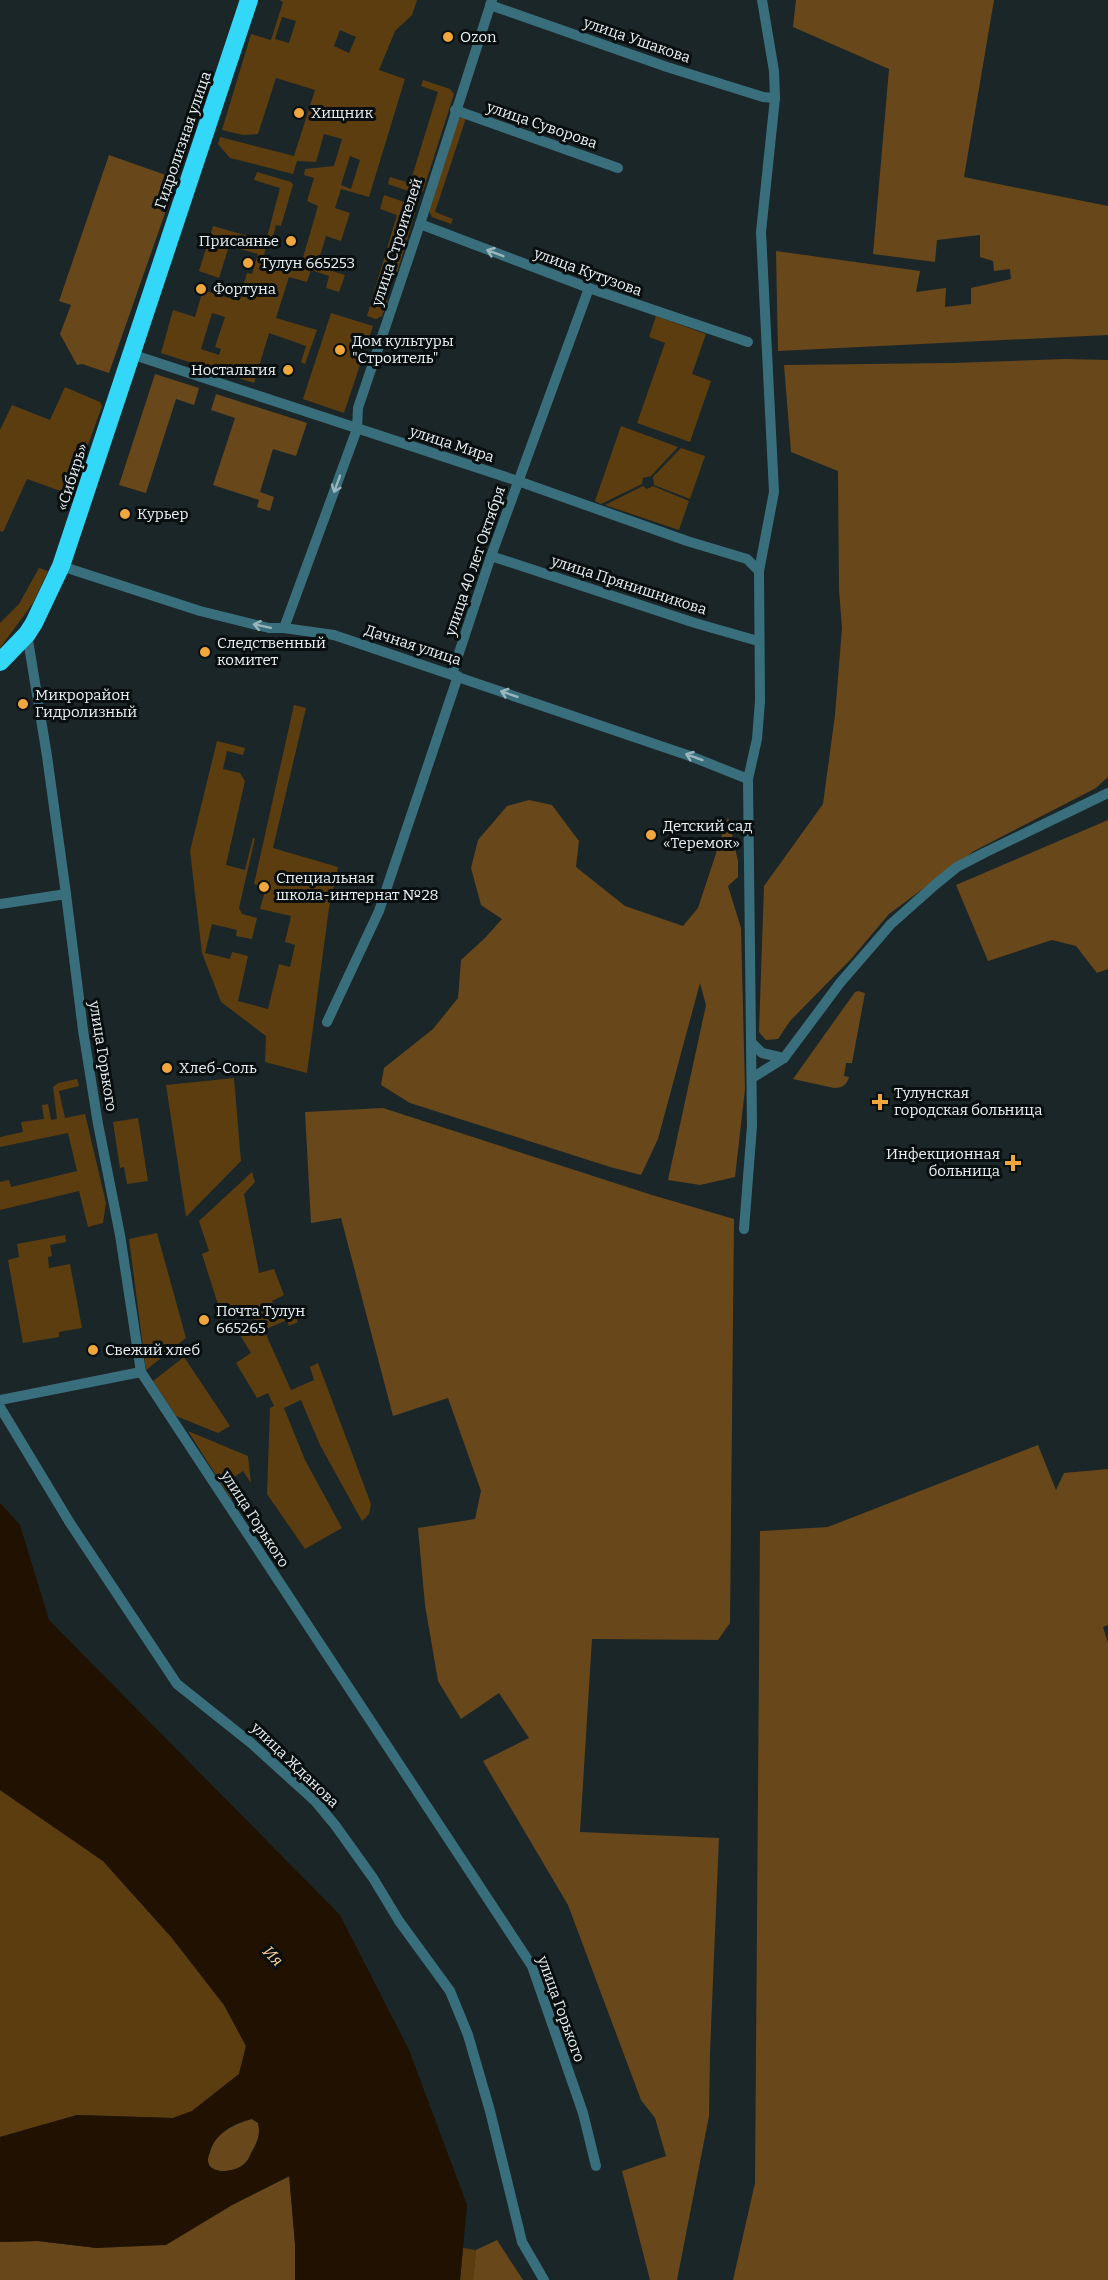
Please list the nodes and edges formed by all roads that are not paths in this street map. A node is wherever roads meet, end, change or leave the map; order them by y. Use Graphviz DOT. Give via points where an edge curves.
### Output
graph roads {
  1 [pos="249,0"];
  2 [pos="762,0"];
  3 [pos="491,3"];
  4 [pos="775,98"];
  5 [pos="455,110"];
  6 [pos="618,168"];
  7 [pos="420,224"];
  8 [pos="589,288"];
  9 [pos="152,291"];
  10 [pos="747,342"];
  11 [pos="131,354"];
  12 [pos="357,429"];
  13 [pos="518,481"];
  14 [pos="491,556"];
  15 [pos="61,566"];
  16 [pos="759,571"];
  17 [pos="284,628"];
  18 [pos="27,634"];
  19 [pos="758,641"];
  20 [pos="0,662"];
  21 [pos="455,675"];
  22 [pos="748,779"];
  23 [pos="1108,793"];
  24 [pos="66,894"];
  25 [pos="0,904"];
  26 [pos="327,1022"];
  27 [pos="752,1044"];
  28 [pos="784,1058"];
  29 [pos="752,1078"];
  30 [pos="744,1229"];
  31 [pos="141,1372"];
  32 [pos="0,1400"];
  33 [pos="0,1407"];
  34 [pos="596,2166"];
  35 [pos="544,2280"];
  1 -- 9 [label="highway, Гидролизная улица"];
  2 -- 4 [label="street"];
  3 -- 4 [label="street, улица Ушакова" via="667,67"];
  3 -- 5 [label="street, улица Строителей"];
  4 -- 16 [label="street" via="761,232 774,492"];
  5 -- 6 [label="street, улица Суворова"];
  5 -- 7 [label="street, улица Строителей"];
  8 -- 7 [label="street, улица Кутузова, one-way"];
  7 -- 12 [label="street, улица Строителей" via="358,408"];
  8 -- 10 [label="street, улица Кутузова"];
  8 -- 13 [label="street, улица 40 лет Октября"];
  9 -- 11 [label="highway, «Сибирь»"];
  11 -- 12 [label="street, улица Мира"];
  11 -- 15 [label="highway, «Сибирь»"];
  12 -- 13 [label="street, улица Мира"];
  12 -- 17 [label="street, улица Строителей, one-way"];
  13 -- 14 [label="street, улица 40 лет Октября"];
  13 -- 16 [label="street, улица Мира" via="747,559"];
  14 -- 19 [label="street, улица Прянишникова"];
  14 -- 21 [label="street, улица 40 лет Октября"];
  17 -- 15 [label="street, Дачная улица, one-way" via="200,611"];
  15 -- 18 [label="highway, «Сибирь»"];
  16 -- 19 [label="street"];
  17 -- 21 [label="street, Дачная улица" via="334,635"];
  18 -- 20 [label="highway, «Сибирь»"];
  18 -- 24 [label="street, улица Горького"];
  19 -- 22 [label="street" via="760,701"];
  22 -- 21 [label="street, Дачная улица, one-way"];
  21 -- 26 [label="street, улица 40 лет Октября" via="379,911"];
  22 -- 27 [label="street"];
  23 -- 28 [label="street" via="957,867 936,884 891,924 840,983"];
  24 -- 25 [label="street"];
  24 -- 31 [label="street, улица Горького" via="83,1030"];
  27 -- 28 [label="street" via="762,1053"];
  27 -- 29 [label="street"];
  28 -- 29 [label="street"];
  29 -- 30 [label="street"];
  31 -- 32 [label="street"];
  31 -- 34 [label="street, улица Горького" via="532,1966 583,2113"];
  33 -- 35 [label="street, улица Жданова" via="70,1523 177,1684 315,1801 374,1878 399,1921 450,1991 468,2035 490,2111 522,2242"];
}
